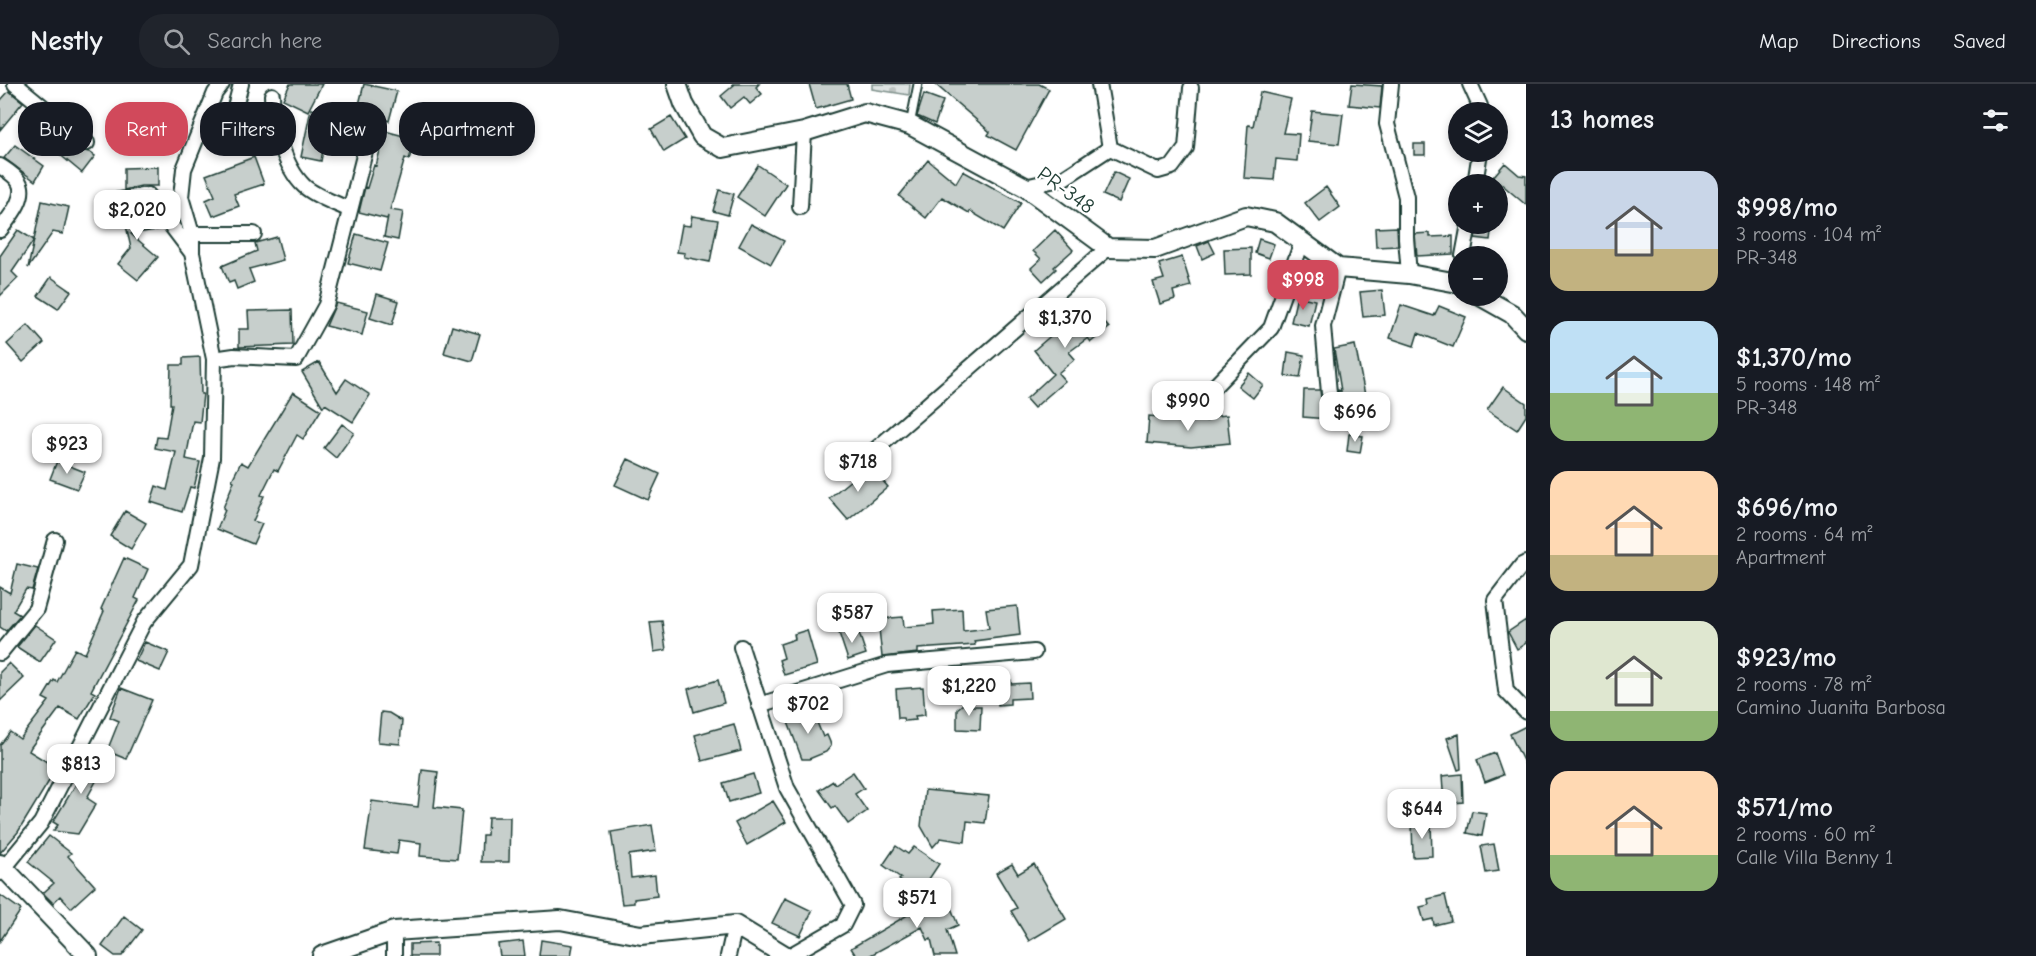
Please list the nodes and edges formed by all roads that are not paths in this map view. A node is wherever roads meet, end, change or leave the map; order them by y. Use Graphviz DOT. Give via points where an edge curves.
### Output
graph roads {
  1 [pos="15,84"];
  2 [pos="222,84"];
  3 [pos="241,84"];
  4 [pos="676,84"];
  5 [pos="918,84"];
  6 [pos="1099,84"];
  7 [pos="1391,84"];
  8 [pos="1470,84"];
  9 [pos="1191,88"];
  10 [pos="272,95"];
  11 [pos="37,102"];
  12 [pos="236,102"];
  13 [pos="1478,102"];
  14 [pos="910,125"];
  15 [pos="804,132"];
  16 [pos="1110,147"];
  17 [pos="364,156"];
  18 [pos="0,166"];
  19 [pos="1025,187"];
  20 [pos="108,202"];
  21 [pos="800,207"];
  22 [pos="350,210"];
  23 [pos="0,231"];
  24 [pos="192,234"];
  25 [pos="254,234"];
  26 [pos="1302,242"];
  27 [pos="1108,248"];
  28 [pos="192,253"];
  29 [pos="1338,268"];
  30 [pos="1409,274"];
  31 [pos="1448,281"];
  32 [pos="1497,306"];
  33 [pos="1526,328"];
  34 [pos="214,359"];
  35 [pos="1210,391"];
  36 [pos="1329,393"];
  37 [pos="875,450"];
  38 [pos="55,540"];
  39 [pos="1526,563"];
  40 [pos="741,647"];
  41 [pos="1034,652"];
  42 [pos="0,653"];
  43 [pos="759,705"];
  44 [pos="1526,712"];
  45 [pos="2,868"];
  46 [pos="735,925"];
  47 [pos="394,931"];
  48 [pos="88,956"];
  49 [pos="322,956"];
  50 [pos="394,956"];
  51 [pos="728,956"];
  52 [pos="787,956"];
  1 -- 11 [label="street"];
  2 -- 24 [label="street" via="184,169 181,197"];
  3 -- 12 [label="street"];
  4 -- 15 [label="street, PR-348 / PR-348" via="702,136 723,148"];
  5 -- 14 [label="lane"];
  6 -- 16 [label="street"];
  7 -- 30 [label="street" via="1387,124 1406,197"];
  8 -- 13 [label="street"];
  9 -- 16 [label="street" via="1186,148 1172,167 1158,171"];
  10 -- 22 [label="street" via="287,161 304,186"];
  14 -- 15 [label="street, PR-348 / PR-348" via="865,113"];
  14 -- 19 [label="street, PR-348 / PR-348"];
  15 -- 21 [label="street"];
  16 -- 19 [label="street" via="1064,178"];
  17 -- 22 [label="street"];
  18 -- 23 [label="street" via="21,186 20,197"];
  19 -- 27 [label="street, PR-348 / PR-348"];
  20 -- 28 [label="street" via="148,195"];
  22 -- 34 [label="street" via="326,304 296,359"];
  24 -- 25 [label="street"];
  24 -- 28 [label="street"];
  26 -- 27 [label="street" via="1275,222 1246,216 1155,249"];
  26 -- 29 [label="street"];
  26 -- 35 [label="street" via="1271,328"];
  27 -- 37 [label="street"];
  28 -- 34 [label="street"];
  29 -- 30 [label="street"];
  29 -- 36 [label="street" via="1323,326"];
  30 -- 31 [label="street"];
  32 -- 33 [label="street"];
  34 -- 45 [label="street" via="212,458 191,565 144,622 41,822"];
  38 -- 42 [label="street" via="36,609"];
  39 -- 44 [label="street" via="1495,600 1506,691"];
  40 -- 43 [label="street"];
  41 -- 43 [label="street" via="887,665"];
  43 -- 52 [label="street" via="787,788 853,905 843,925"];
  45 -- 48 [label="street"];
  46 -- 47 [label="street" via="640,936 560,920"];
  46 -- 51 [label="street"];
  46 -- 52 [label="street"];
  47 -- 49 [label="street"];
  47 -- 50 [label="street"];
}
